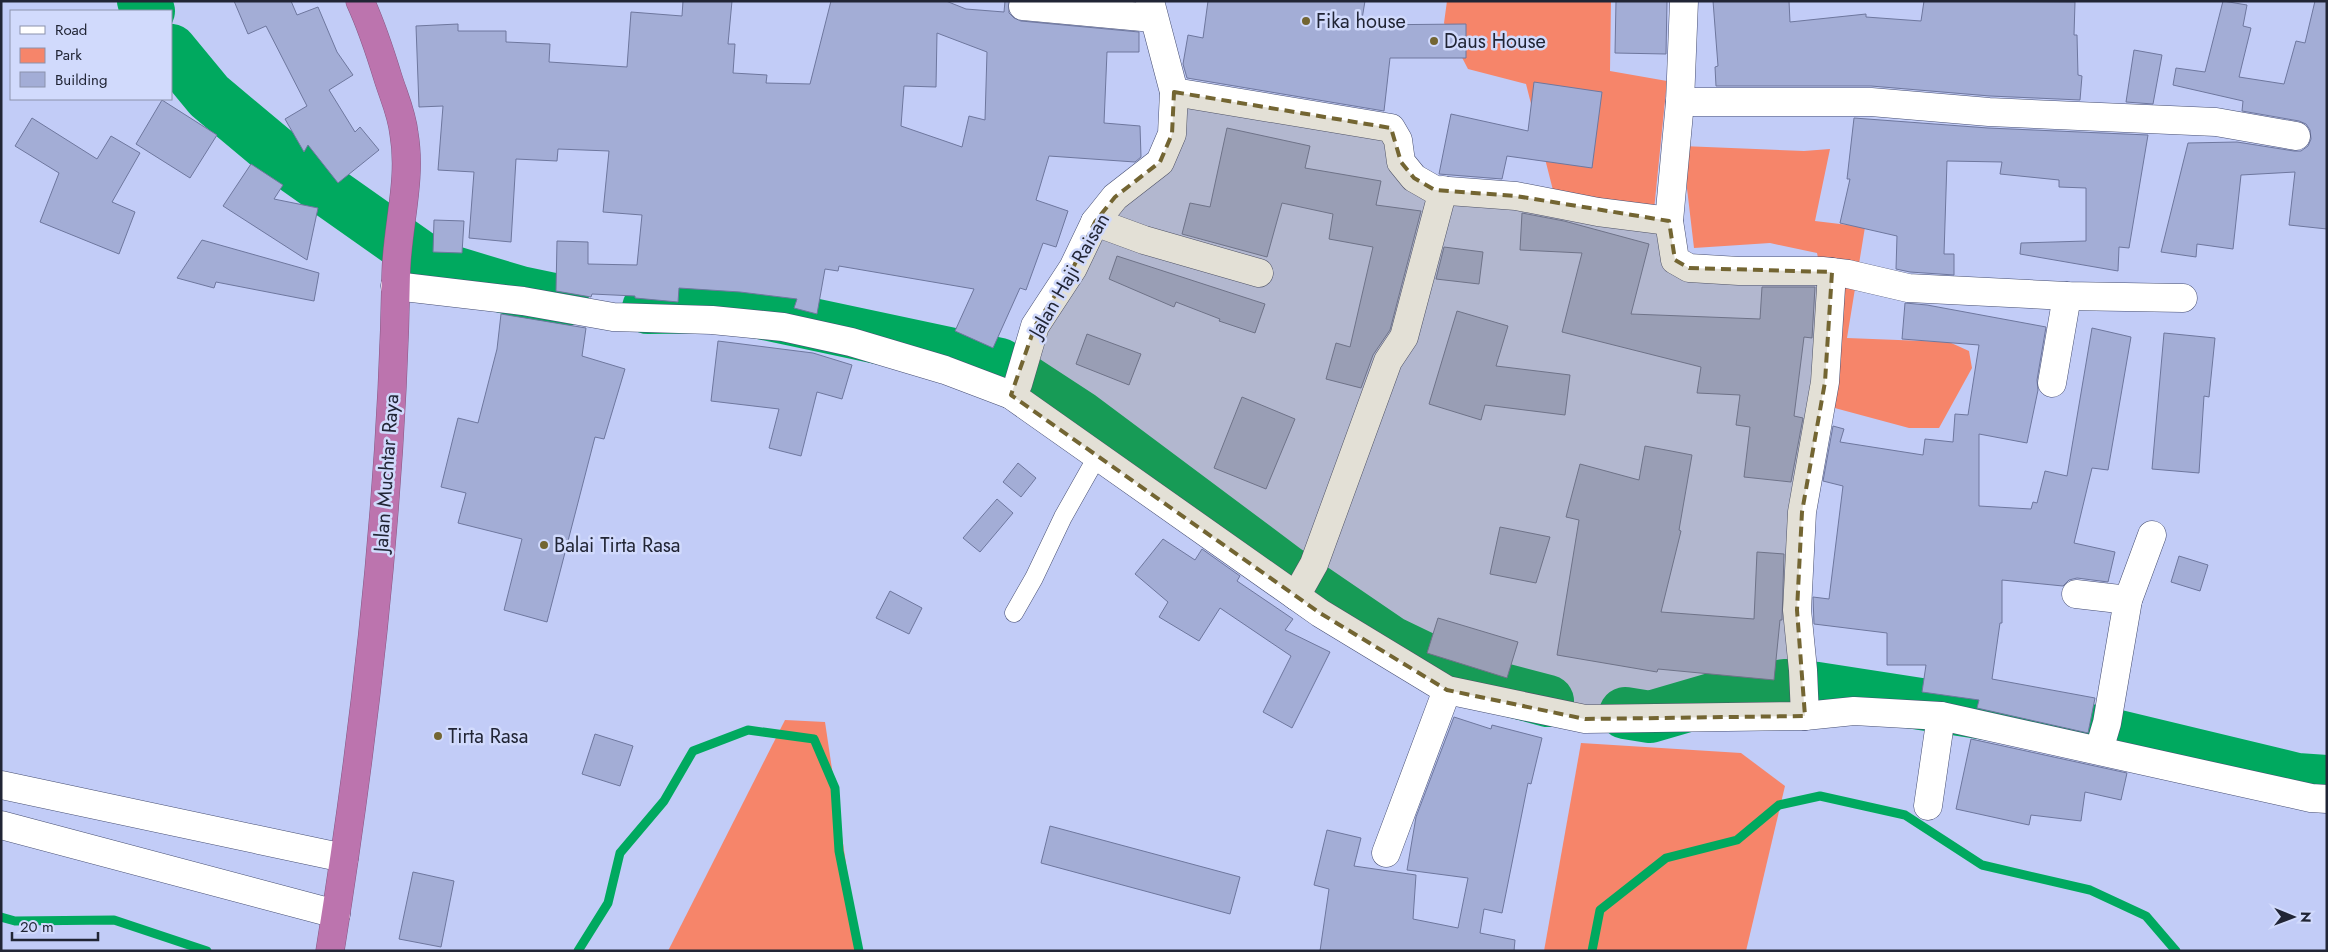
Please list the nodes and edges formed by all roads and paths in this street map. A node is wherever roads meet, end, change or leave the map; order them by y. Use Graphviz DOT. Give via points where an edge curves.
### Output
graph roads {
  1 [pos="360,1"];
  2 [pos="1684,1"];
  3 [pos="1023,6"];
  4 [pos="1152,10"];
  5 [pos="1174,92"];
  6 [pos="1680,102"];
  7 [pos="2296,136"];
  8 [pos="1443,190"];
  9 [pos="1669,221"];
  10 [pos="1095,222"];
  11 [pos="1832,272"];
  12 [pos="1259,273"];
  13 [pos="396,276"];
  14 [pos="2067,296"];
  15 [pos="2183,298"];
  16 [pos="2052,383"];
  17 [pos="1014,389"];
  18 [pos="1098,455"];
  19 [pos="2152,535"];
  20 [pos="1303,585"];
  21 [pos="2076,594"];
  22 [pos="2128,600"];
  23 [pos="1014,613"];
  24 [pos="1447,690"];
  25 [pos="1804,708"];
  26 [pos="1941,716"];
  27 [pos="2103,738"];
  28 [pos="1,785"];
  29 [pos="2327,799"];
  30 [pos="1928,806"];
  31 [pos="1,825"];
  32 [pos="1386,853"];
  33 [pos="344,858"];
  34 [pos="336,914"];
  35 [pos="330,949"];
  1 -- 13 [label="highway, Jalan Muchtar Raya" via="379,44 405,136 402,222"];
  2 -- 6 [label="street"];
  3 -- 4 [label="street"];
  4 -- 5 [label="street, Jalan Haji Raisan"];
  5 -- 8 [label="street" via="1391,128 1398,140 1401,162 1414,178 1435,190"];
  5 -- 10 [label="street, Jalan Haji Raisan" via="1172,134 1160,162 1115,197"];
  6 -- 7 [label="street" via="1870,102 1990,112 2216,122"];
  6 -- 9 [label="street"];
  8 -- 9 [label="street" via="1516,196 1598,212"];
  8 -- 20 [label="street" via="1404,336 1388,361"];
  9 -- 11 [label="street" via="1675,260 1689,268"];
  10 -- 12 [label="street" via="1144,240"];
  10 -- 17 [label="street, Jalan Haji Raisan" via="1073,268 1035,326"];
  11 -- 14 [label="street" via="1908,288"];
  11 -- 25 [label="street" via="1825,382 1802,512 1797,610 1804,670"];
  13 -- 17 [label="street" via="612,317 712,320 783,327 851,342"];
  13 -- 33 [label="highway, Jalan Muchtar Raya" via="384,513 364,709"];
  14 -- 15 [label="street"];
  14 -- 16 [label="street"];
  17 -- 18 [label="street"];
  18 -- 20 [label="street"];
  18 -- 23 [label="lane" via="1062,517"];
  19 -- 22 [label="street"];
  20 -- 24 [label="street" via="1320,613"];
  21 -- 22 [label="street"];
  22 -- 27 [label="street"];
  24 -- 25 [label="street" via="1585,719"];
  24 -- 32 [label="street"];
  25 -- 26 [label="street"];
  26 -- 27 [label="street"];
  26 -- 30 [label="street"];
  27 -- 29 [label="street" via="2193,773"];
  28 -- 33 [label="street"];
  31 -- 34 [label="street"];
  33 -- 34 [label="highway, Jalan Muchtar Raya"];
  34 -- 35 [label="highway, Jalan Muchtar Raya"];
}
